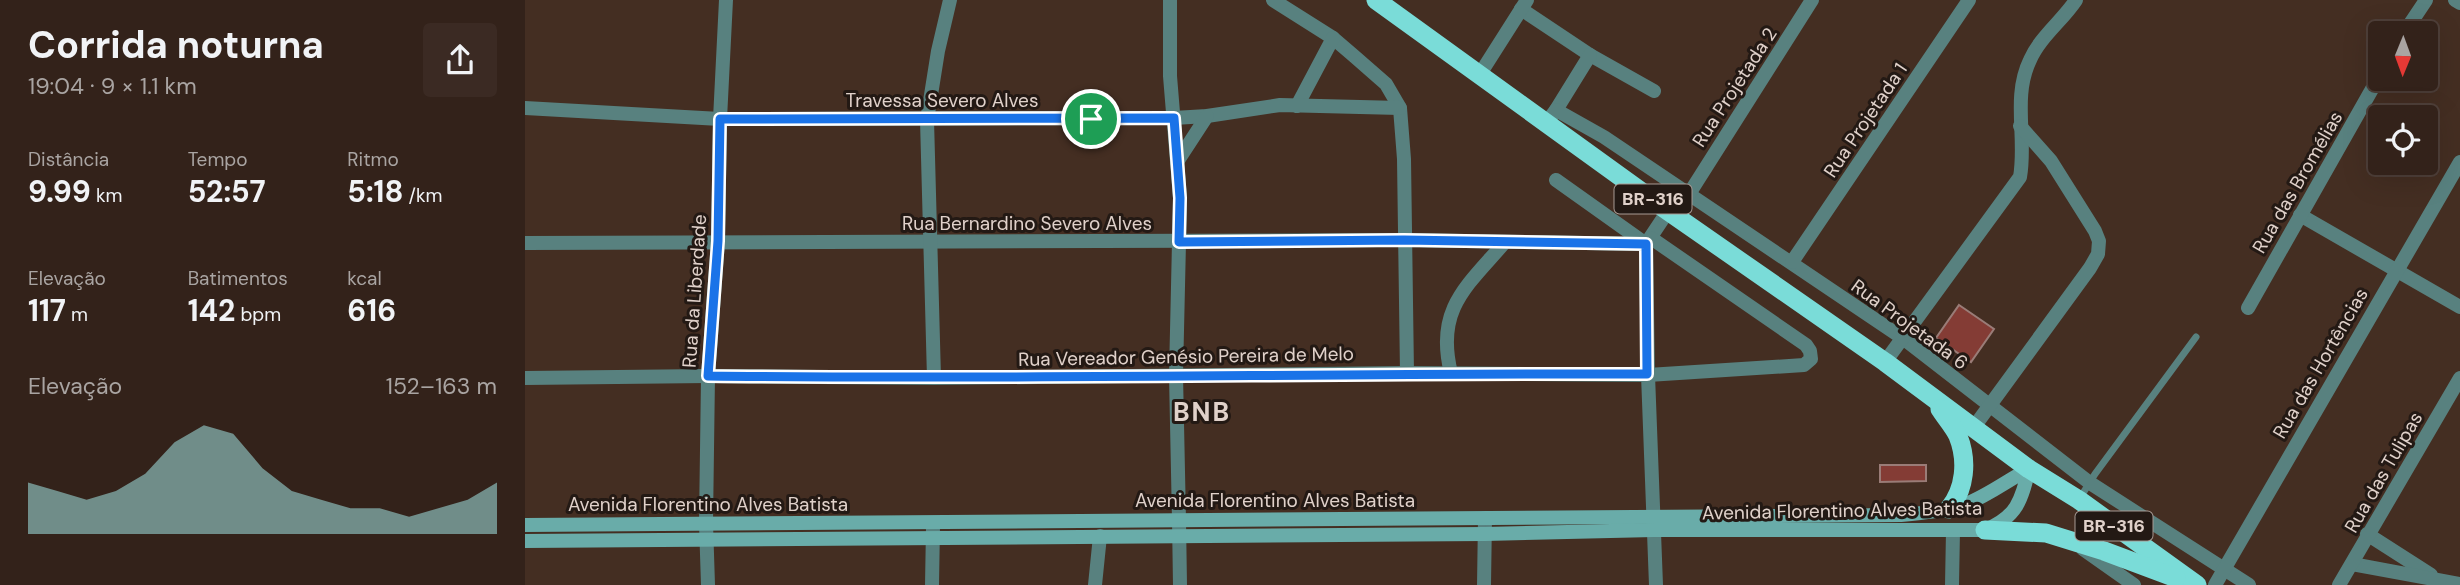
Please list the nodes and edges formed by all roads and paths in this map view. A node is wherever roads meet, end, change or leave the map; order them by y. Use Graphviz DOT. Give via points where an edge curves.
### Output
graph roads {
  1 [pos="726,0"];
  2 [pos="950,0"];
  3 [pos="1170,0"];
  4 [pos="1273,0"];
  5 [pos="1376,0"];
  6 [pos="1812,0"];
  7 [pos="1969,0"];
  8 [pos="2076,0"];
  9 [pos="2426,0"];
  10 [pos="2455,0"];
  11 [pos="2460,3"];
  12 [pos="1524,5"];
  13 [pos="2411,21"];
  14 [pos="1333,38"];
  15 [pos="1590,55"];
  16 [pos="1480,74"];
  17 [pos="1654,91"];
  18 [pos="2371,91"];
  19 [pos="1297,106"];
  20 [pos="525,108"];
  21 [pos="1399,108"];
  22 [pos="1207,116"];
  23 [pos="1551,116"];
  24 [pos="1174,118"];
  25 [pos="720,119"];
  26 [pos="927,120"];
  27 [pos="2020,126"];
  28 [pos="1177,162"];
  29 [pos="2460,162"];
  30 [pos="1556,180"];
  31 [pos="1689,194"];
  32 [pos="1668,211"];
  33 [pos="2300,215"];
  34 [pos="1404,240"];
  35 [pos="718,241"];
  36 [pos="1649,241"];
  37 [pos="930,242"];
  38 [pos="1179,242"];
  39 [pos="1505,242"];
  40 [pos="525,243"];
  41 [pos="1792,262"];
  42 [pos="2397,271"];
  43 [pos="2460,307"];
  44 [pos="2248,308"];
  45 [pos="2196,337"];
  46 [pos="1904,339"];
  47 [pos="1885,362"];
  48 [pos="1407,373"];
  49 [pos="1451,373"];
  50 [pos="1647,374"];
  51 [pos="1176,375"];
  52 [pos="708,376"];
  53 [pos="525,378"];
  54 [pos="934,378"];
  55 [pos="2460,378"];
  56 [pos="1931,396"];
  57 [pos="1990,407"];
  58 [pos="1974,428"];
  59 [pos="2029,469"];
  60 [pos="2090,483"];
  61 [pos="2079,500"];
  62 [pos="1949,509"];
  63 [pos="1485,518"];
  64 [pos="933,522"];
  65 [pos="706,523"];
  66 [pos="1901,523"];
  67 [pos="1654,524"];
  68 [pos="525,525"];
  69 [pos="1178,528"];
  70 [pos="1985,530"];
  71 [pos="1953,531"];
  72 [pos="1485,534"];
  73 [pos="2367,534"];
  74 [pos="1100,536"];
  75 [pos="932,537"];
  76 [pos="707,539"];
  77 [pos="2071,540"];
  78 [pos="525,541"];
  79 [pos="2352,564"];
  80 [pos="2224,568"];
  81 [pos="2439,580"];
  82 [pos="2460,584"];
  83 [pos="708,585"];
  84 [pos="932,585"];
  85 [pos="1095,585"];
  86 [pos="1180,585"];
  87 [pos="1484,585"];
  88 [pos="1657,585"];
  89 [pos="1952,585"];
  90 [pos="2134,585"];
  91 [pos="2195,585"];
  92 [pos="2215,585"];
  93 [pos="2249,585"];
  94 [pos="2339,585"];
  1 -- 25 [label="street, Rua da Liberdade"];
  2 -- 26 [label="street"];
  3 -- 24 [label="street"];
  4 -- 14 [label="street"];
  5 -- 16 [label="highway, BR-316"];
  6 -- 31 [label="street, Rua Projetada 2"];
  7 -- 41 [label="street, Rua Projetada 1"];
  8 -- 27 [label="street" via="2029,61 2022,82"];
  9 -- 13 [label="street"];
  10 -- 11 [label="street"];
  12 -- 15 [label="street"];
  12 -- 16 [label="street"];
  14 -- 19 [label="street"];
  14 -- 21 [label="street" via="1386,84"];
  15 -- 17 [label="street"];
  15 -- 23 [label="street"];
  16 -- 23 [label="highway, BR-316"];
  18 -- 33 [label="street, Rua das Bromélias"];
  19 -- 21 [label="street, Travessa Severo Alves"];
  19 -- 22 [label="street, Travessa Severo Alves"];
  20 -- 25 [label="street, Travessa Severo Alves"];
  21 -- 34 [label="street"];
  22 -- 24 [label="street, Travessa Severo Alves"];
  22 -- 28 [label="street"];
  23 -- 31 [label="street, Rua Projetada 6" via="1604,137"];
  23 -- 32 [label="highway, BR-316"];
  24 -- 26 [label="street, Travessa Severo Alves"];
  24 -- 28 [label="street"];
  25 -- 26 [label="street, Travessa Severo Alves"];
  25 -- 35 [label="street, Rua da Liberdade"];
  26 -- 37 [label="street"];
  27 -- 46 [label="street" via="2020,177"];
  27 -- 57 [label="street" via="2051,162 2099,242 2098,254"];
  28 -- 38 [label="street"];
  29 -- 42 [label="street, Rua das Hortências"];
  30 -- 36 [label="street"];
  31 -- 41 [label="street, Rua Projetada 6"];
  32 -- 36 [label="street"];
  32 -- 47 [label="highway, BR-316"];
  33 -- 42 [label="street"];
  33 -- 44 [label="street, Rua das Bromélias"];
  34 -- 38 [label="street, Rua Bernardino Severo Alves"];
  34 -- 39 [label="street, Rua Bernardino Severo Alves"];
  34 -- 48 [label="street"];
  35 -- 37 [label="street, Rua Bernardino Severo Alves"];
  35 -- 40 [label="street, Rua Bernardino Severo Alves"];
  35 -- 52 [label="street, Rua da Liberdade"];
  36 -- 39 [label="street, Rua Bernardino Severo Alves"];
  36 -- 50 [label="street"];
  36 -- 50 [label="street, Rua Vereador Genésio Pereira de Melo" via="1791,335 1810,351 1811,359 1804,365"];
  37 -- 38 [label="street, Rua Bernardino Severo Alves"];
  37 -- 54 [label="street"];
  38 -- 51 [label="street"];
  39 -- 49 [label="street" via="1452,308 1446,333"];
  41 -- 46 [label="street, Rua Projetada 6"];
  42 -- 43 [label="street"];
  42 -- 80 [label="street, Rua das Hortências"];
  45 -- 60 [label="lane"];
  46 -- 47 [label="street"];
  46 -- 57 [label="street, Rua Projetada 6"];
  47 -- 56 [label="highway, BR-316"];
  48 -- 49 [label="street, Rua Vereador Genésio Pereira de Melo"];
  48 -- 51 [label="street, Rua Vereador Genésio Pereira de Melo"];
  49 -- 50 [label="street, Rua Vereador Genésio Pereira de Melo"];
  50 -- 67 [label="street"];
  51 -- 54 [label="street, Rua Vereador Genésio Pereira de Melo"];
  51 -- 69 [label="street"];
  52 -- 53 [label="street, Rua Vereador Genésio Pereira de Melo"];
  52 -- 54 [label="street, Rua Vereador Genésio Pereira de Melo"];
  52 -- 65 [label="street, Rua da Liberdade"];
  55 -- 73 [label="street, Rua das Tulipas"];
  56 -- 58 [label="highway, BR-316"];
  56 -- 62 [label="highway" via="1958,436 1963,462 1964,481"];
  57 -- 58 [label="street"];
  57 -- 60 [label="street, Rua Projetada 6"];
  58 -- 59 [label="highway, BR-316"];
  59 -- 61 [label="highway, BR-316"];
  59 -- 62 [label="main road, Avenida Florentino Alves Batista"];
  59 -- 70 [label="main road, Avenida Florentino Alves Batista" via="2017,507 2003,523"];
  60 -- 61 [label="lane"];
  60 -- 80 [label="street, Rua Projetada 6"];
  61 -- 91 [label="highway, BR-316"];
  62 -- 66 [label="main road, Avenida Florentino Alves Batista"];
  63 -- 67 [label="main road, Avenida Florentino Alves Batista"];
  63 -- 69 [label="main road, Avenida Florentino Alves Batista"];
  63 -- 72 [label="street"];
  64 -- 65 [label="main road, Avenida Florentino Alves Batista"];
  64 -- 69 [label="main road, Avenida Florentino Alves Batista"];
  64 -- 75 [label="street"];
  65 -- 68 [label="main road, Avenida Florentino Alves Batista"];
  65 -- 76 [label="street, Rua da Liberdade"];
  66 -- 67 [label="main road, Avenida Florentino Alves Batista"];
  66 -- 71 [label="main road, Avenida Florentino Alves Batista"];
  67 -- 72 [label="main road, Avenida Florentino Alves Batista"];
  67 -- 88 [label="street"];
  69 -- 72 [label="main road, Avenida Florentino Alves Batista"];
  69 -- 74 [label="main road, Avenida Florentino Alves Batista"];
  69 -- 86 [label="street"];
  70 -- 71 [label="main road, Avenida Florentino Alves Batista"];
  70 -- 77 [label="highway" via="2046,533"];
  71 -- 89 [label="street"];
  72 -- 87 [label="street"];
  73 -- 79 [label="street, Rua das Tulipas"];
  73 -- 81 [label="street"];
  74 -- 75 [label="main road, Avenida Florentino Alves Batista"];
  74 -- 85 [label="street"];
  75 -- 76 [label="main road, Avenida Florentino Alves Batista"];
  75 -- 84 [label="street"];
  76 -- 78 [label="main road, Avenida Florentino Alves Batista"];
  76 -- 83 [label="street, Rua da Liberdade"];
  77 -- 90 [label="street"];
  77 -- 91 [label="highway"];
  79 -- 81 [label="street"];
  79 -- 94 [label="street, Rua das Tulipas"];
  80 -- 92 [label="street, Rua das Hortências"];
  80 -- 93 [label="street, Rua Projetada 6"];
  81 -- 82 [label="street"];
}
